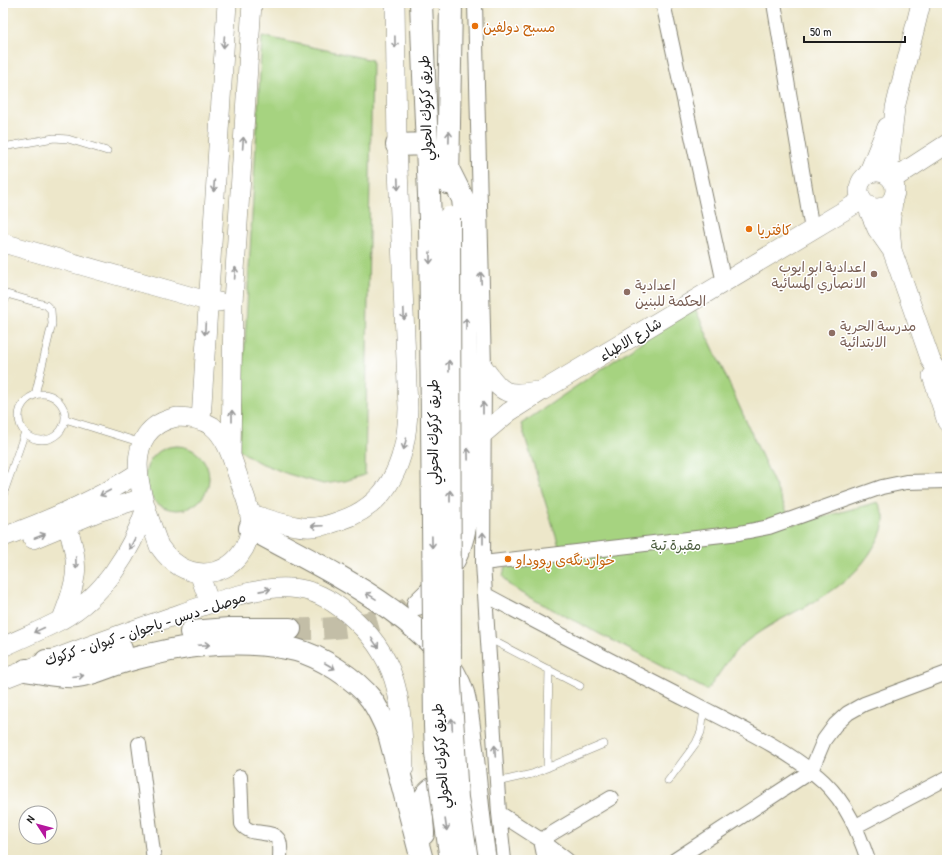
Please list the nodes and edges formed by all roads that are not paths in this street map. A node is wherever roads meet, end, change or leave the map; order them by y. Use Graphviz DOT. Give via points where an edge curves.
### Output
graph roads {
  1 [pos="226,3"];
  2 [pos="252,3"];
  3 [pos="395,3"];
  4 [pos="421,3"];
  5 [pos="451,3"];
  6 [pos="475,3"];
  7 [pos="663,3"];
  8 [pos="774,3"];
  9 [pos="921,3"];
  10 [pos="896,108"];
  11 [pos="426,144"];
  12 [pos="947,144"];
  13 [pos="397,145"];
  14 [pos="3,147"];
  15 [pos="107,151"];
  16 [pos="448,169"];
  17 [pos="868,174"];
  18 [pos="890,177"];
  19 [pos="893,200"];
  20 [pos="864,203"];
  21 [pos="439,218"];
  22 [pos="812,230"];
  23 [pos="4,245"];
  24 [pos="892,250"];
  25 [pos="724,283"];
  26 [pos="5,294"];
  27 [pos="207,301"];
  28 [pos="233,302"];
  29 [pos="3,305"];
  30 [pos="931,361"];
  31 [pos="484,368"];
  32 [pos="947,390"];
  33 [pos="542,391"];
  34 [pos="35,395"];
  35 [pos="65,419"];
  36 [pos="201,420"];
  37 [pos="947,422"];
  38 [pos="25,432"];
  39 [pos="483,434"];
  40 [pos="142,443"];
  41 [pos="231,456"];
  42 [pos="138,473"];
  43 [pos="947,481"];
  44 [pos="3,495"];
  45 [pos="144,503"];
  46 [pos="249,520"];
  47 [pos="67,526"];
  48 [pos="3,537"];
  49 [pos="3,550"];
  50 [pos="484,563"];
  51 [pos="200,573"];
  52 [pos="486,595"];
  53 [pos="210,604"];
  54 [pos="418,604"];
  55 [pos="62,619"];
  56 [pos="290,630"];
  57 [pos="488,638"];
  58 [pos="3,647"];
  59 [pos="46,661"];
  60 [pos="549,669"];
  61 [pos="26,670"];
  62 [pos="947,673"];
  63 [pos="3,678"];
  64 [pos="580,686"];
  65 [pos="704,709"];
  66 [pos="139,744"];
  67 [pos="604,744"];
  68 [pos="547,768"];
  69 [pos="811,771"];
  70 [pos="240,777"];
  71 [pos="947,778"];
  72 [pos="668,781"];
  73 [pos="497,782"];
  74 [pos="405,796"];
  75 [pos="611,798"];
  76 [pos="499,813"];
  77 [pos="856,826"];
  78 [pos="481,833"];
  79 [pos="541,840"];
  80 [pos="154,860"];
  81 [pos="280,860"];
  82 [pos="422,860"];
  83 [pos="426,860"];
  84 [pos="451,860"];
  85 [pos="466,860"];
  86 [pos="485,860"];
  87 [pos="504,860"];
  88 [pos="545,860"];
  89 [pos="567,860"];
  90 [pos="675,860"];
  91 [pos="868,860"];
  1 -- 27 [label="main road, one-way"];
  28 -- 2 [label="main road, one-way"];
  3 -- 13 [label="main road, one-way"];
  4 -- 11 [label="highway, طريق كركوك الحولي"];
  16 -- 5 [label="highway, طريق كركوك الحولي, one-way"];
  31 -- 6 [label="street, one-way"];
  7 -- 25 [label="street"];
  8 -- 22 [label="street"];
  9 -- 10 [label="main road"];
  10 -- 17 [label="main road"];
  10 -- 18 [label="main road"];
  11 -- 13 [label="highway"];
  11 -- 21 [label="highway, طريق كركوك الحولي"];
  12 -- 18 [label="main road"];
  13 -- 46 [label="main road, one-way" via="408,408 408,434 401,459 391,483 373,503 350,518 324,526 298,527"];
  14 -- 15 [label="lane" via="54,138 68,139"];
  16 -- 21 [label="highway, طريق كركوك الحولي"];
  54 -- 16 [label="highway, one-way" via="451,568 463,536 469,492 464,209 463,199"];
  17 -- 18 [label="main road" via="875,172"];
  17 -- 20 [label="main road" via="859,186 859,194"];
  18 -- 19 [label="main road" via="896,186"];
  19 -- 20 [label="main road" via="888,206 881,208"];
  19 -- 24 [label="main road" via="890,225"];
  20 -- 22 [label="main road, شارع الاطباء"];
  20 -- 24 [label="main road" via="877,229"];
  21 -- 84 [label="highway, طريق كركوك الحولي, one-way, bridge" via="435,725 436,753"];
  85 -- 21 [label="highway, طريق كركوك الحولي, one-way, bridge" via="457,798 450,684"];
  22 -- 25 [label="main road, شارع الاطباء"];
  23 -- 27 [label="main road"];
  24 -- 30 [label="main road"];
  25 -- 33 [label="main road, شارع الاطباء"];
  26 -- 29 [label="lane"];
  26 -- 34 [label="lane" via="46,305 51,310 52,324"];
  27 -- 28 [label="main road"];
  27 -- 36 [label="main road, one-way"];
  41 -- 28 [label="main road, one-way"];
  30 -- 32 [label="main road" via="942,376"];
  30 -- 37 [label="main road" via="932,374"];
  31 -- 33 [label="main road, شارع الاطباء" via="497,386 511,394"];
  39 -- 31 [label="street, one-way"];
  33 -- 39 [label="main road, شارع الاطباء" via="509,412"];
  34 -- 35 [label="lane" via="49,394 60,401"];
  34 -- 38 [label="lane" via="25,402 19,414"];
  35 -- 38 [label="lane" via="60,431 50,439 37,439"];
  35 -- 40 [label="lane"];
  36 -- 40 [label="main road" via="187,417 168,419 152,428"];
  36 -- 41 [label="main road" via="218,432"];
  38 -- 44 [label="lane"];
  50 -- 39 [label="street, one-way"];
  40 -- 42 [label="main road"];
  41 -- 46 [label="main road"];
  42 -- 45 [label="main road"];
  42 -- 48 [label="main road, one-way" via="104,494"];
  43 -- 50 [label="street" via="906,482 882,487 769,527 739,533"];
  45 -- 47 [label="main road" via="98,512"];
  45 -- 51 [label="main road" via="159,546 165,555 180,567"];
  45 -- 55 [label="main road, one-way" via="132,545 118,567 92,597"];
  46 -- 51 [label="main road" via="246,545 232,564 218,571"];
  78 -- 46 [label="highway, one-way" via="467,708 460,685 445,658 415,628 377,600"];
  49 -- 47 [label="main road, one-way"];
  47 -- 55 [label="main road, one-way" via="75,553 76,568 73,591"];
  50 -- 52 [label="street"];
  51 -- 53 [label="main road"];
  52 -- 57 [label="street"];
  52 -- 65 [label="street"];
  53 -- 59 [label="main road, موصل - دبس - باجوان - كيوان - كركوك"];
  53 -- 74 [label="main road, موصل - دبس - باجوان - كيوان - كركوك, one-way" via="260,591 290,588 319,594 333,601 359,623 383,653 398,689"];
  55 -- 58 [label="main road, one-way"];
  56 -- 59 [label="highway" via="196,631 169,635 83,660"];
  57 -- 60 [label="lane"];
  73 -- 57 [label="street, one-way"];
  59 -- 61 [label="main road, موصل - دبس - باجوان - كيوان - كركوك"];
  60 -- 64 [label="lane"];
  60 -- 68 [label="lane"];
  61 -- 63 [label="main road, موصل - دبس - باجوان - كيوان - كركوك"];
  61 -- 74 [label="highway, one-way" via="76,676 91,674 148,655 204,645 279,647 297,651 334,669 359,686 371,699 389,734"];
  62 -- 69 [label="street" via="864,704 848,713 824,740"];
  65 -- 69 [label="street" via="759,738"];
  65 -- 72 [label="lane" via="701,732 696,743"];
  66 -- 80 [label="street"];
  67 -- 68 [label="lane"];
  68 -- 73 [label="lane" via="521,778"];
  69 -- 77 [label="street" via="835,794"];
  69 -- 90 [label="street"];
  70 -- 81 [label="street" via="242,824 250,832 272,834 276,837 279,842"];
  71 -- 77 [label="street"];
  73 -- 76 [label="street"];
  74 -- 82 [label="highway"];
  75 -- 79 [label="street"];
  76 -- 79 [label="street"];
  76 -- 87 [label="street"];
  77 -- 91 [label="street"];
  78 -- 83 [label="highway" via="462,792 445,784 434,787 422,806"];
  78 -- 86 [label="highway"];
  79 -- 88 [label="street"];
  79 -- 89 [label="street"];
}
